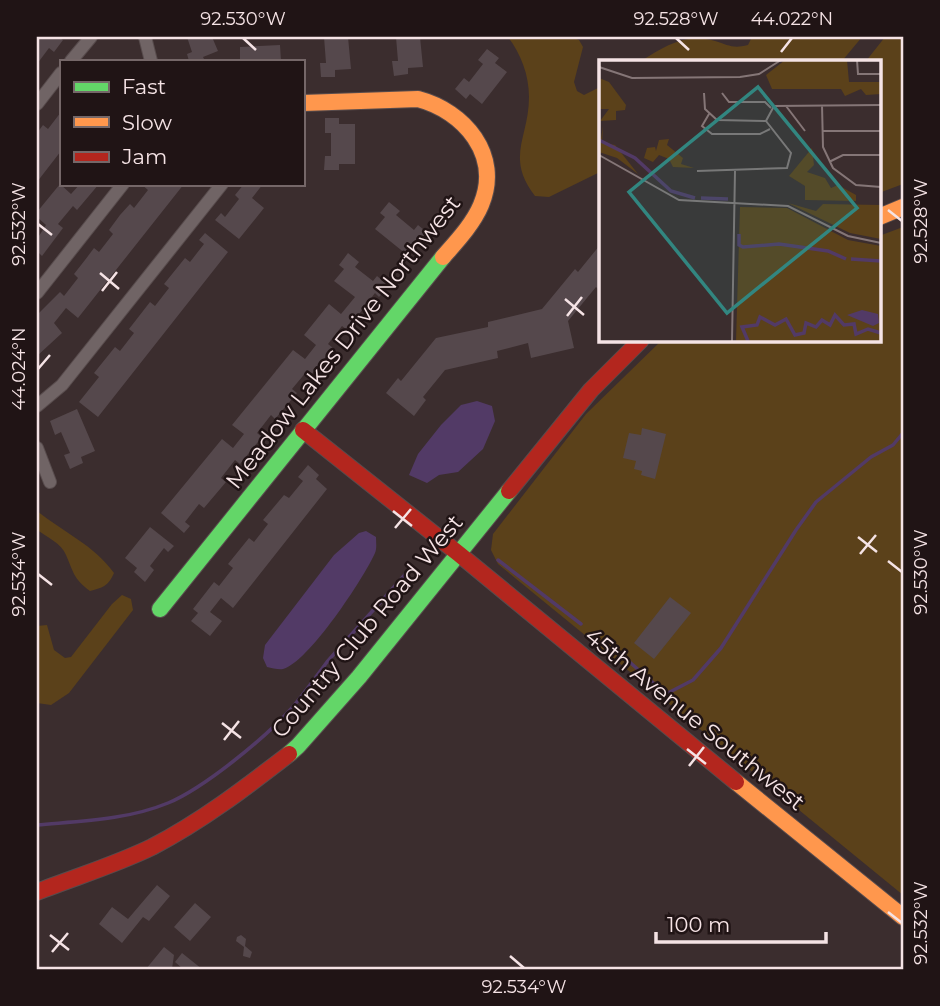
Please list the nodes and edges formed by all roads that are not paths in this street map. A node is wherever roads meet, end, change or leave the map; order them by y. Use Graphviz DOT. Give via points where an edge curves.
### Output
graph roads {
  1 [pos="91,37"];
  2 [pos="145,37"];
  3 [pos="72,60"];
  4 [pos="151,60"];
  5 [pos="60,74"];
  6 [pos="304,103"];
  7 [pos="37,104"];
  8 [pos="121,186"];
  9 [pos="220,186"];
  10 [pos="903,207"];
  11 [pos="880,217"];
  12 [pos="37,293"];
  13 [pos="640,341"];
  14 [pos="37,407"];
  15 [pos="303,430"];
  16 [pos="37,448"];
  17 [pos="50,482"];
  18 [pos="459,554"];
  19 [pos="160,609"];
  20 [pos="37,892"];
  21 [pos="903,917"];
  1 -- 3 [label="street"];
  2 -- 4 [label="street"];
  5 -- 7 [label="street"];
  6 -- 15 [label="street, Meadow Lakes Drive Northwest" via="432,101 455,114 475,136 486,175 483,201 470,224"];
  8 -- 12 [label="street"];
  9 -- 14 [label="street" via="62,385"];
  10 -- 11 [label="street"];
  13 -- 18 [label="street, Country Club Road West" via="591,390"];
  15 -- 18 [label="street, 45th Avenue Southwest"];
  15 -- 19 [label="street, Meadow Lakes Drive Northwest"];
  16 -- 17 [label="street"];
  18 -- 20 [label="street, Country Club Road West" via="324,718 265,775 229,802 149,848"];
  18 -- 21 [label="street, 45th Avenue Southwest"];
}
